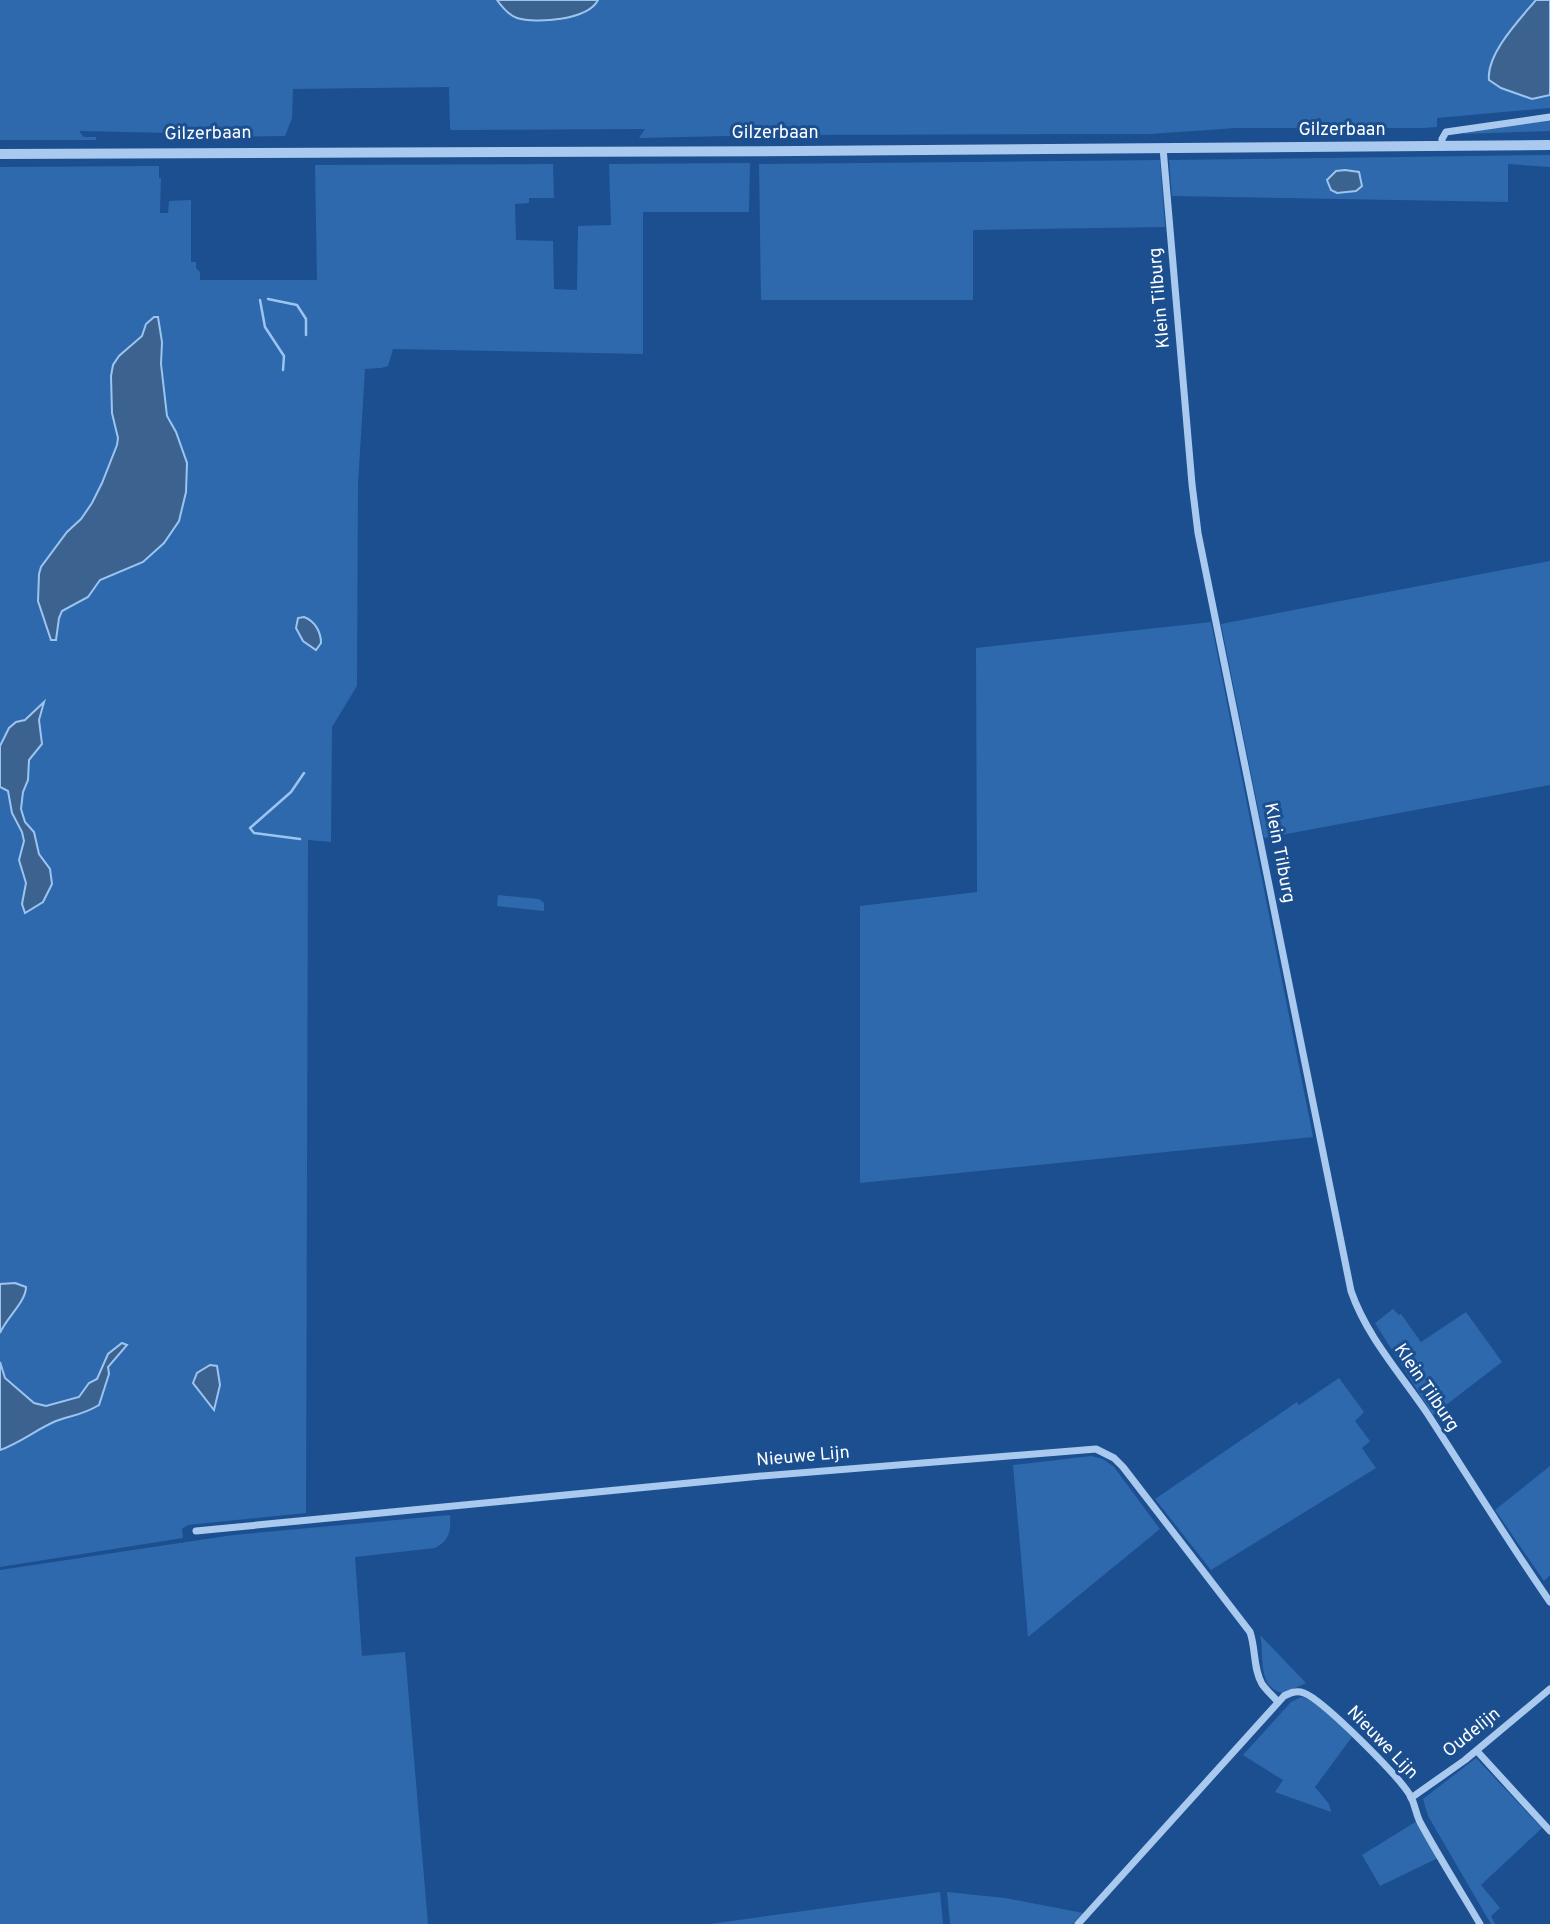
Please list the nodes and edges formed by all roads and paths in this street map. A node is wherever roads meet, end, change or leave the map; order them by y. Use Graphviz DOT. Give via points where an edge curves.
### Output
graph roads {
  1 [pos="1550,117"];
  2 [pos="1550,145"];
  3 [pos="1442,147"];
  4 [pos="1163,148"];
  5 [pos="0,154"];
  6 [pos="196,1531"];
  7 [pos="1550,1602"];
  8 [pos="1550,1689"];
  9 [pos="1278,1702"];
  10 [pos="1477,1751"];
  11 [pos="1411,1798"];
  12 [pos="1550,1831"];
  13 [pos="1078,1924"];
  14 [pos="1480,1924"];
  1 -- 3 [label="street" via="1446,132"];
  2 -- 3 [label="street, Gilzerbaan"];
  3 -- 4 [label="street, Gilzerbaan"];
  4 -- 5 [label="street, Gilzerbaan"];
  4 -- 7 [label="street, Klein Tilburg" via="1198,533 1351,1291 1364,1323"];
  6 -- 9 [label="street, Nieuwe Lijn" via="761,1476 1096,1449 1123,1467 1250,1632 1262,1684"];
  8 -- 10 [label="street, Oudelijn"];
  9 -- 11 [label="street, Nieuwe Lijn" via="1292,1692 1311,1697 1381,1761"];
  9 -- 13 [label="street"];
  10 -- 11 [label="street, Oudelijn"];
  10 -- 12 [label="street"];
  11 -- 14 [label="street, Nieuwe Lijn" via="1418,1820"];
}
